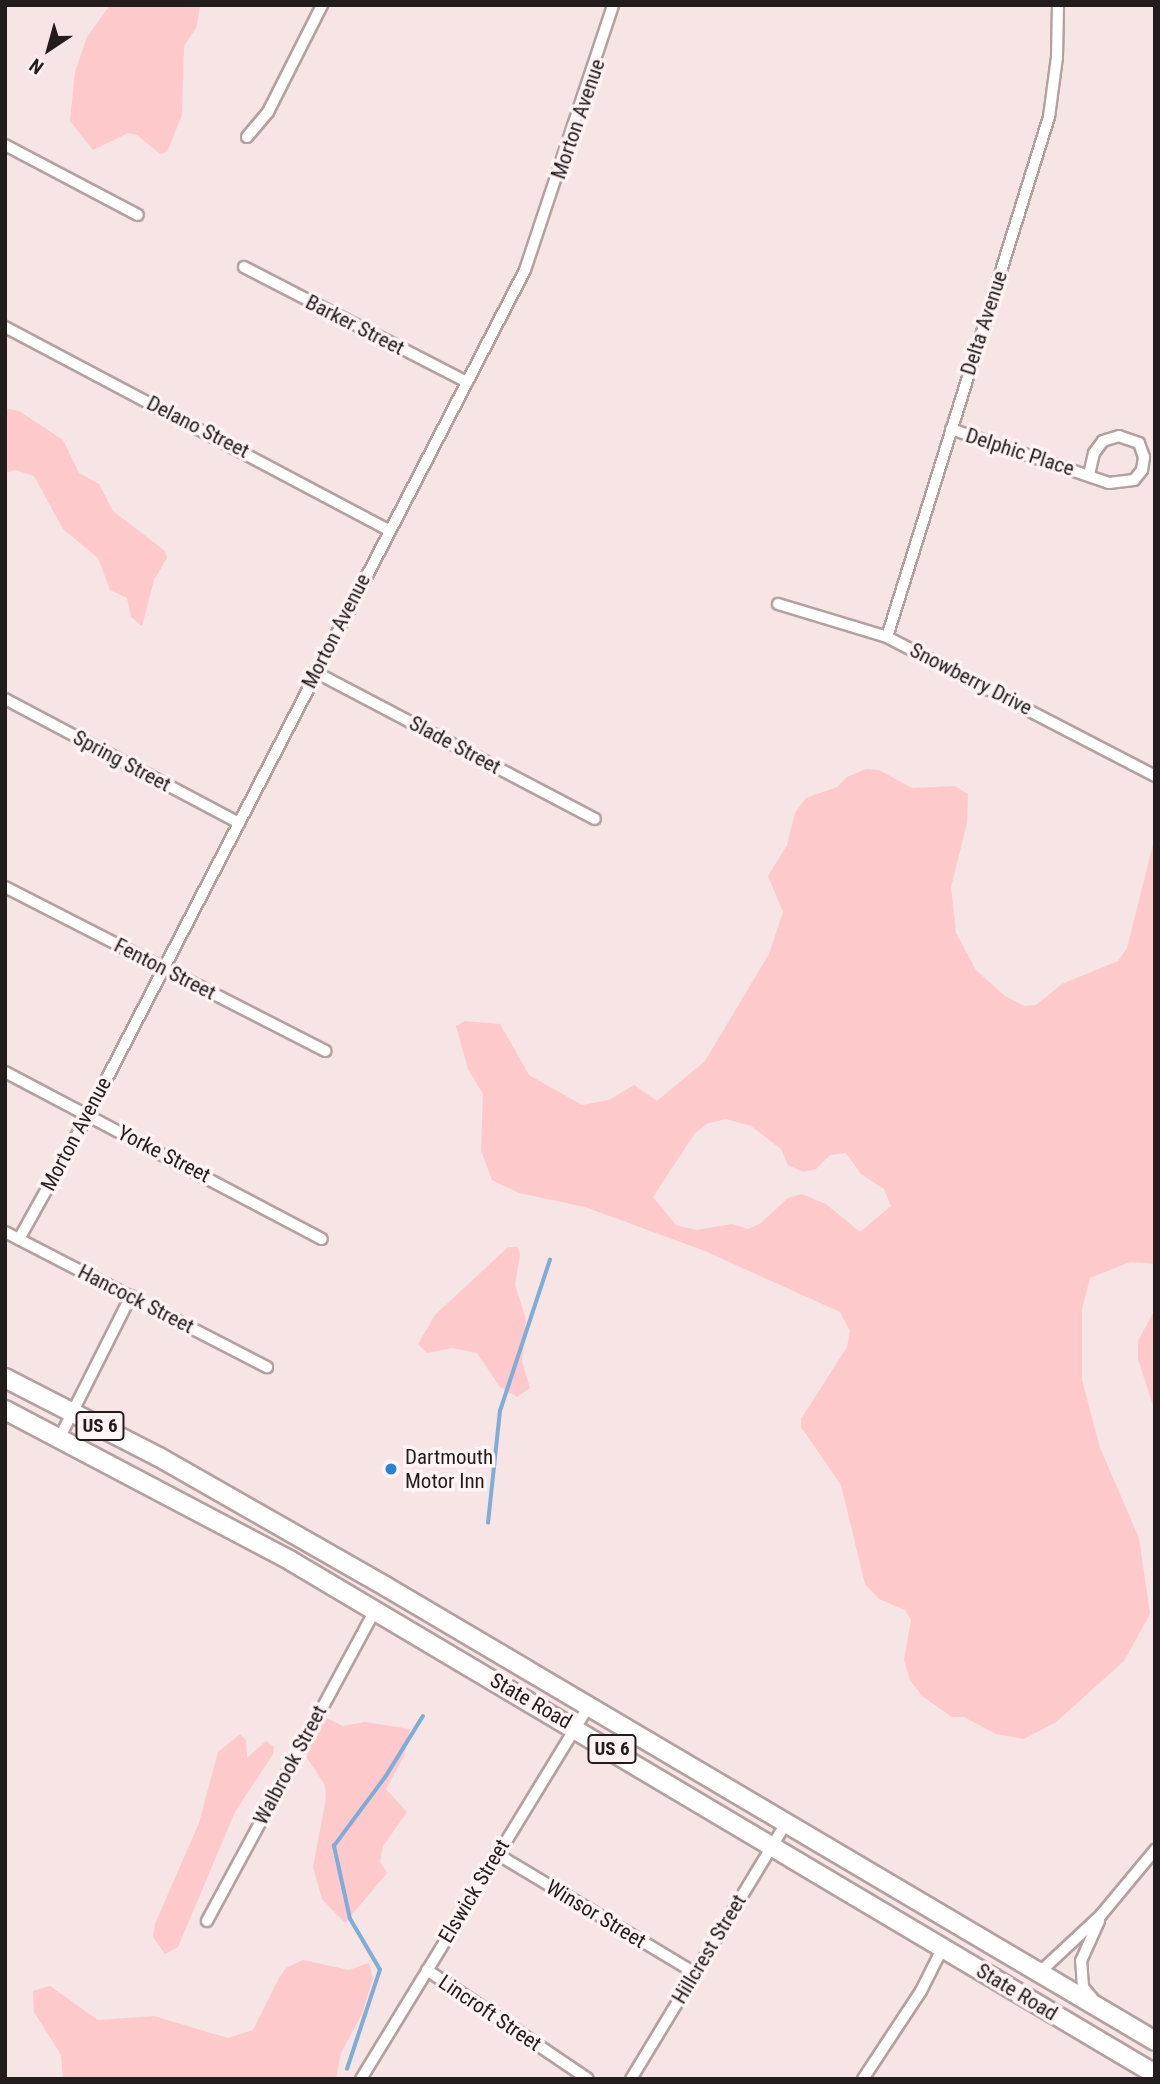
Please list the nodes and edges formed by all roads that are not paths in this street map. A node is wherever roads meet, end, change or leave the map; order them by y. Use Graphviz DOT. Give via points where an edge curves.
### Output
graph roads {
  1 [pos="322,5"];
  2 [pos="614,5"];
  3 [pos="1058,5"];
  4 [pos="247,137"];
  5 [pos="5,145"];
  6 [pos="138,215"];
  7 [pos="244,267"];
  8 [pos="5,327"];
  9 [pos="467,382"];
  10 [pos="951,429"];
  11 [pos="1089,474"];
  12 [pos="389,530"];
  13 [pos="778,604"];
  14 [pos="887,637"];
  15 [pos="315,672"];
  16 [pos="5,699"];
  17 [pos="1155,776"];
  18 [pos="596,819"];
  19 [pos="239,823"];
  20 [pos="5,887"];
  21 [pos="163,968"];
  22 [pos="325,1051"];
  23 [pos="5,1072"];
  24 [pos="88,1115"];
  25 [pos="5,1232"];
  26 [pos="19,1239"];
  27 [pos="323,1239"];
  28 [pos="131,1296"];
  29 [pos="267,1367"];
  30 [pos="5,1378"];
  31 [pos="5,1410"];
  32 [pos="72,1412"];
  33 [pos="60,1437"];
  34 [pos="375,1610"];
  35 [pos="590,1704"];
  36 [pos="576,1728"];
  37 [pos="787,1821"];
  38 [pos="771,1843"];
  39 [pos="1155,1850"];
  40 [pos="496,1854"];
  41 [pos="1101,1916"];
  42 [pos="207,1921"];
  43 [pos="943,1947"];
  44 [pos="427,1970"];
  45 [pos="1041,1971"];
  46 [pos="695,1973"];
  47 [pos="1101,2008"];
  48 [pos="1155,2040"];
  49 [pos="1153,2070"];
  50 [pos="361,2079"];
  51 [pos="588,2079"];
  52 [pos="631,2079"];
  53 [pos="863,2079"];
  1 -- 4 [label="street" via="268,112"];
  2 -- 9 [label="street, Morton Avenue" via="525,270"];
  3 -- 10 [label="street, Delta Avenue" via="1049,117"];
  5 -- 6 [label="street"];
  7 -- 9 [label="street, Barker Street"];
  8 -- 12 [label="street, Delano Street"];
  9 -- 12 [label="street, Morton Avenue"];
  10 -- 11 [label="street, Delphic Place"];
  10 -- 14 [label="street, Delta Avenue"];
  11 -- 11 [label="street, Delphic Place" via="1109,483 1134,480 1144,457 1139,443 1119,436 1103,441 1094,453"];
  12 -- 15 [label="street, Morton Avenue"];
  13 -- 14 [label="street, Snowberry Drive"];
  14 -- 17 [label="street, Snowberry Drive"];
  15 -- 18 [label="street, Slade Street"];
  15 -- 19 [label="street, Morton Avenue"];
  16 -- 19 [label="street, Spring Street"];
  19 -- 21 [label="street, Morton Avenue"];
  20 -- 21 [label="street, Fenton Street"];
  21 -- 22 [label="street, Fenton Street"];
  21 -- 24 [label="street, Morton Avenue"];
  23 -- 24 [label="street, Yorke Street"];
  24 -- 26 [label="street, Morton Avenue"];
  24 -- 27 [label="street, Yorke Street"];
  25 -- 26 [label="street, Hancock Street"];
  26 -- 28 [label="street, Hancock Street"];
  28 -- 29 [label="street, Hancock Street"];
  28 -- 32 [label="street"];
  30 -- 32 [label="main road, State Road / US 6"];
  31 -- 33 [label="main road, State Road / US 6"];
  32 -- 33 [label="street"];
  32 -- 35 [label="main road, State Road / US 6" via="193,1475"];
  33 -- 34 [label="main road, State Road / US 6"];
  34 -- 36 [label="main road, State Road / US 6"];
  34 -- 42 [label="street, Walbrook Street"];
  35 -- 36 [label="street, Elswick Street"];
  35 -- 37 [label="main road, State Road / US 6"];
  36 -- 38 [label="main road, State Road / US 6"];
  36 -- 40 [label="street, Elswick Street"];
  37 -- 38 [label="street, Hillcrest Street"];
  37 -- 45 [label="main road, State Road / US 6"];
  38 -- 43 [label="main road, State Road / US 6"];
  38 -- 46 [label="street, Hillcrest Street"];
  39 -- 41 [label="street"];
  40 -- 44 [label="street, Elswick Street"];
  40 -- 46 [label="street, Winsor Street"];
  41 -- 45 [label="street"];
  41 -- 47 [label="street" via="1081,1961 1083,1987"];
  43 -- 49 [label="main road, State Road / US 6"];
  43 -- 53 [label="street" via="921,1991"];
  44 -- 50 [label="street, Elswick Street"];
  44 -- 51 [label="street, Lincroft Street"];
  45 -- 47 [label="main road, State Road / US 6"];
  46 -- 52 [label="street, Hillcrest Street"];
  47 -- 48 [label="main road, State Road / US 6"];
}
